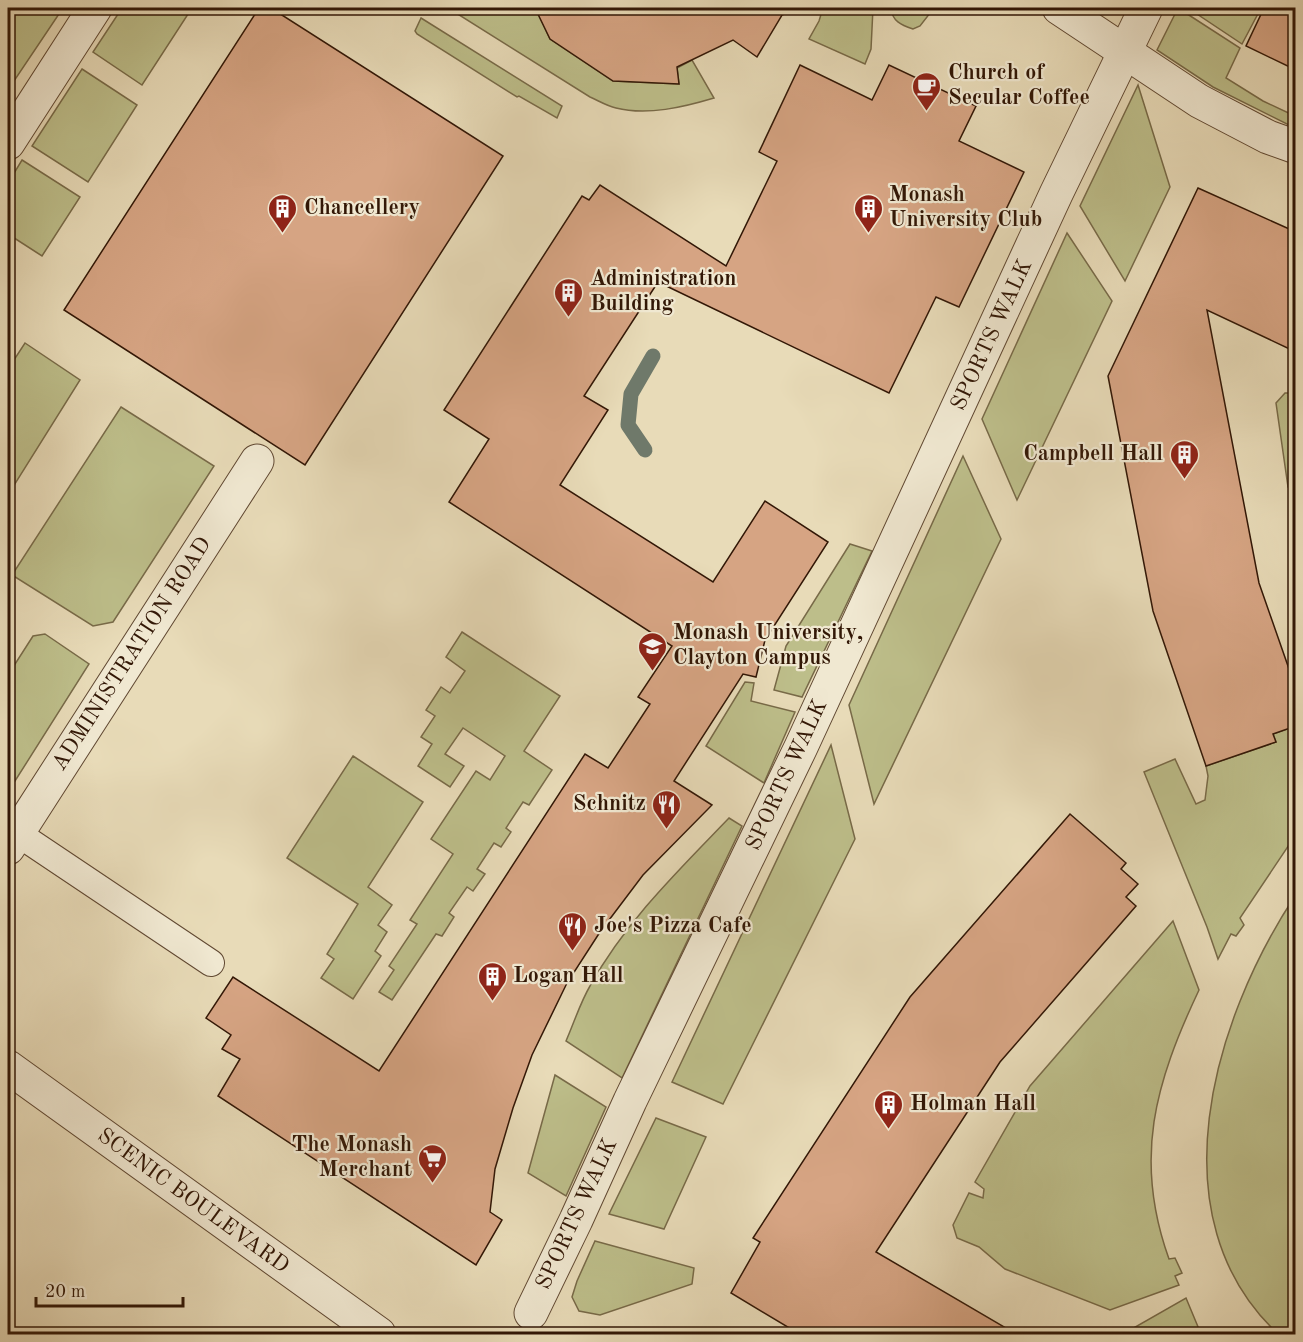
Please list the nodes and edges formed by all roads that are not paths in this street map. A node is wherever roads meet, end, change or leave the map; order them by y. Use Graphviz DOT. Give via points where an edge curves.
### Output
graph roads {
  1 [pos="95,8"];
  2 [pos="1059,8"];
  3 [pos="1146,8"];
  4 [pos="1125,51"];
  5 [pos="8,143"];
  6 [pos="1296,147"];
  7 [pos="257,461"];
  8 [pos="12,841"];
  9 [pos="211,963"];
  10 [pos="8,1067"];
  11 [pos="531,1313"];
  12 [pos="379,1335"];
  1 -- 5 [label="street"];
  2 -- 4 [label="street"];
  3 -- 4 [label="street, SPORTS WALK"];
  4 -- 6 [label="street" via="1199,101"];
  4 -- 11 [label="street, SPORTS WALK" via="801,747"];
  7 -- 8 [label="street, ADMINISTRATION ROAD"];
  8 -- 9 [label="lane"];
  10 -- 12 [label="street, SCENIC BOULEVARD"];
}
